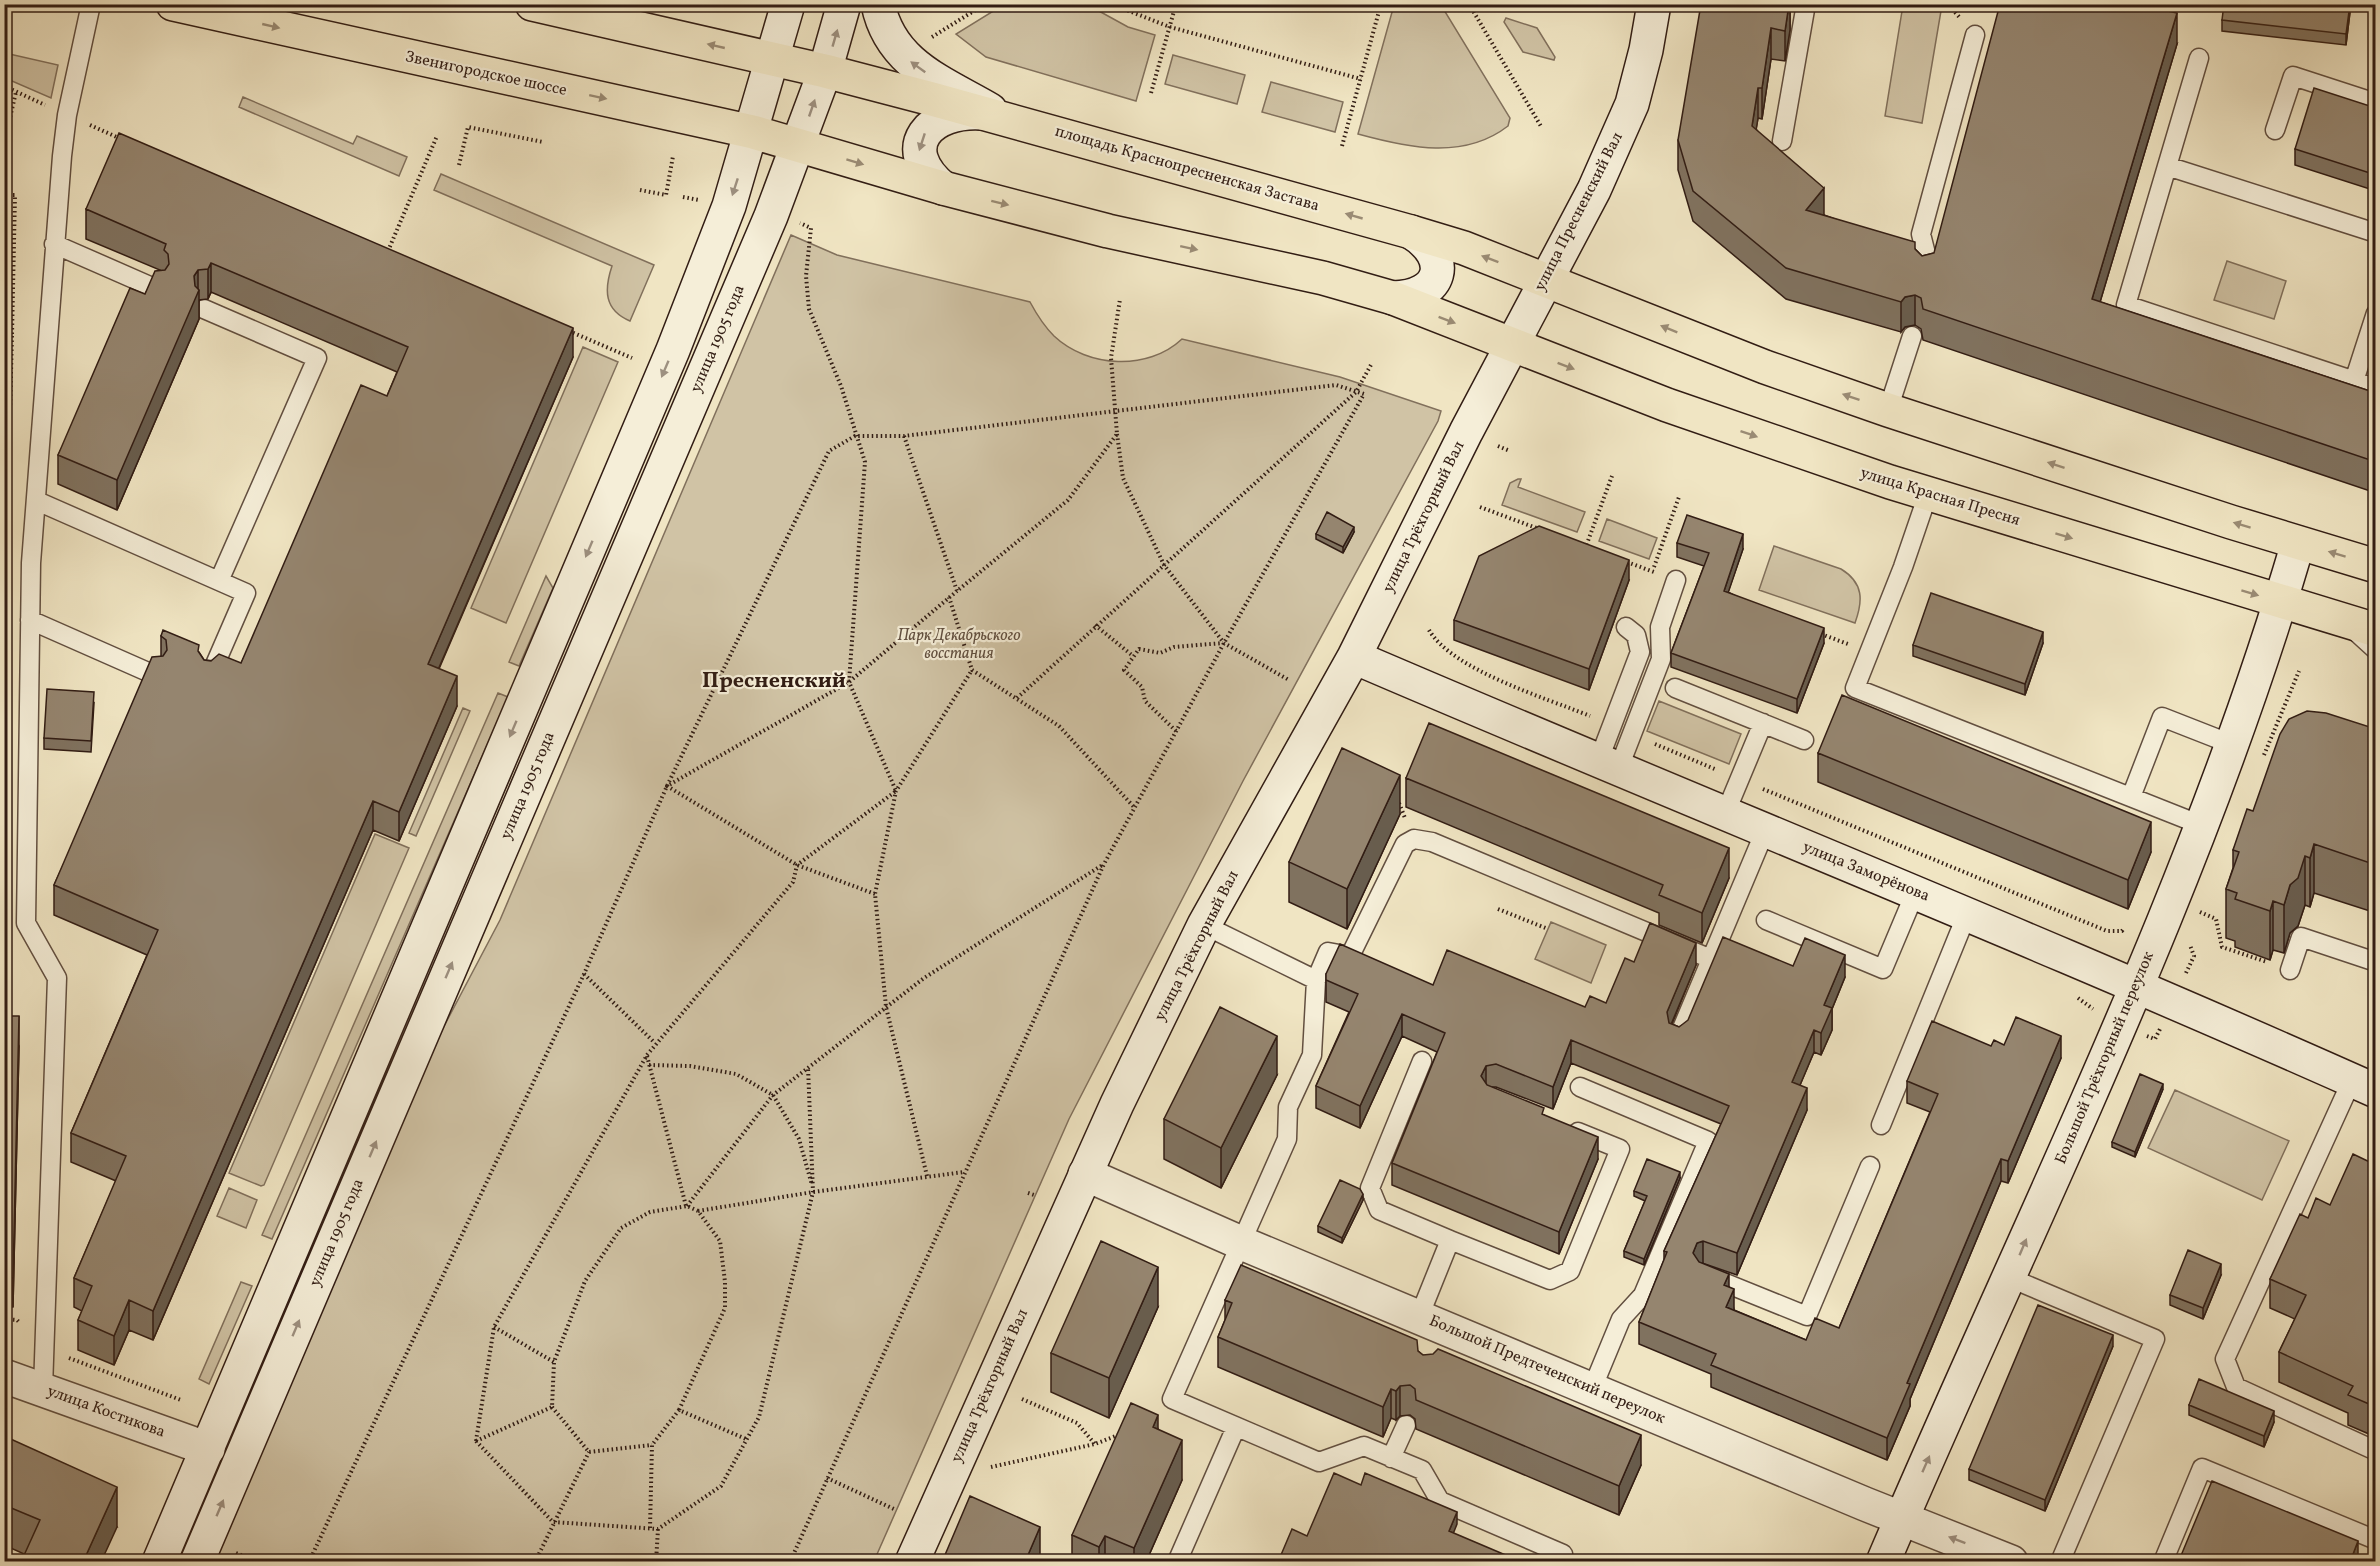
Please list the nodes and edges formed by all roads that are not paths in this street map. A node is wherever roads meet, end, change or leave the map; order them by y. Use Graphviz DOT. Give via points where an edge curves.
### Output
graph roads {
  1 [pos="91,4"];
  2 [pos="173,4"];
  3 [pos="532,4"];
  4 [pos="788,4"];
  5 [pos="844,4"];
  6 [pos="878,4"];
  7 [pos="1654,4"];
  8 [pos="1806,4"];
  9 [pos="1975,35"];
  10 [pos="2199,58"];
  11 [pos="773,59"];
  12 [pos="825,71"];
  13 [pos="2376,103"];
  14 [pos="997,116"];
  15 [pos="2275,130"];
  16 [pos="753,132"];
  17 [pos="1782,141"];
  18 [pos="799,144"];
  19 [pos="2167,166"];
  20 [pos="943,188"];
  21 [pos="1411,232"];
  22 [pos="2376,233"];
  23 [pos="54,244"];
  24 [pos="1926,276"];
  25 [pos="1545,280"];
  26 [pos="159,290"];
  27 [pos="1393,298"];
  28 [pos="204,309"];
  29 [pos="2376,313"];
  30 [pos="1912,336"];
  31 [pos="1511,345"];
  32 [pos="2354,381"];
  33 [pos="2376,388"];
  34 [pos="1888,410"];
  35 [pos="1928,494"];
  36 [pos="37,501"];
  37 [pos="2298,543"];
  38 [pos="2376,566"];
  39 [pos="1676,580"];
  40 [pos="219,581"];
  41 [pos="2280,603"];
  42 [pos="30,620"];
  43 [pos="2361,626"];
  44 [pos="1626,627"];
  45 [pos="2376,650"];
  46 [pos="1354,657"];
  47 [pos="157,676"];
  48 [pos="209,679"];
  49 [pos="1676,688"];
  50 [pos="1762,723"];
  51 [pos="1804,740"];
  52 [pos="2231,744"];
  53 [pos="1608,766"];
  54 [pos="2131,797"];
  55 [pos="1725,814"];
  56 [pos="2201,825"];
  57 [pos="1765,831"];
  58 [pos="1915,893"];
  59 [pos="1967,914"];
  60 [pos="1766,920"];
  61 [pos="1204,926"];
  62 [pos="1350,956"];
  63 [pos="1711,959"];
  64 [pos="2376,962"];
  65 [pos="1370,964"];
  66 [pos="2290,970"];
  67 [pos="1316,980"];
  68 [pos="2137,986"];
  69 [pos="1678,1038"];
  70 [pos="1422,1060"];
  71 [pos="2364,1086"];
  72 [pos="1580,1087"];
  73 [pos="1881,1125"];
  74 [pos="1567,1127"];
  75 [pos="1870,1166"];
  76 [pos="1085,1174"];
  77 [pos="1450,1239"];
  78 [pos="1239,1242"];
  79 [pos="1704,1274"];
  80 [pos="2010,1278"];
  81 [pos="1435,1331"];
  82 [pos="4,1376"];
  83 [pos="43,1389"];
  84 [pos="1592,1389"];
  85 [pos="1406,1425"];
  86 [pos="1236,1427"];
  87 [pos="208,1449"];
  88 [pos="2376,1451"];
  89 [pos="1391,1458"];
  90 [pos="1902,1517"];
  91 [pos="2376,1540"];
  92 [pos="159,1562"];
  93 [pos="197,1562"];
  94 [pos="912,1562"];
  95 [pos="1177,1562"];
  96 [pos="1560,1562"];
  97 [pos="1883,1562"];
  98 [pos="2011,1562"];
  99 [pos="2060,1562"];
  100 [pos="2163,1562"];
  1 -- 23 [label="lane" via="67,115"];
  2 -- 16 [label="main road, Звенигородское шоссе, one-way"];
  11 -- 3 [label="main road, one-way"];
  4 -- 11 [label="main road, улица 1905 года"];
  12 -- 5 [label="main road, улица 1905 года, one-way"];
  14 -- 6 [label="main road, one-way" via="904,57 891,41"];
  7 -- 25 [label="main road, улица Пресненский Вал" via="1632,104 1594,190"];
  8 -- 17 [label="lane"];
  9 -- 24 [label="lane" via="1921,234 1929,266"];
  10 -- 19 [label="lane"];
  11 -- 12 [label="main road"];
  11 -- 16 [label="main road, улица 1905 года"];
  12 -- 14 [label="main road, площадь Краснопресненская Застава"];
  18 -- 12 [label="main road, улица 1905 года, one-way"];
  13 -- 15 [label="lane" via="2293,76"];
  14 -- 20 [label="main road, one-way" via="966,112 949,115 926,131 920,142 922,163 928,176"];
  21 -- 14 [label="main road, площадь Краснопресненская Застава, one-way"];
  16 -- 18 [label="main road, Звенигородское шоссе"];
  16 -- 87 [label="main road, улица 1905 года, one-way" via="673,350"];
  18 -- 20 [label="main road, one-way"];
  93 -- 18 [label="main road, улица 1905 года, one-way"];
  19 -- 22 [label="lane"];
  19 -- 32 [label="lane" via="2126,305"];
  20 -- 27 [label="main road, one-way"];
  25 -- 21 [label="main road, площадь Краснопресненская Застава, one-way"];
  21 -- 27 [label="main road" via="1434,252 1438,268 1433,284 1422,293"];
  23 -- 26 [label="lane"];
  23 -- 36 [label="lane"];
  25 -- 31 [label="main road, улица Пресненский Вал"];
  34 -- 25 [label="main road, one-way" via="1765,367"];
  27 -- 31 [label="main road, one-way"];
  28 -- 40 [label="lane" via="317,358"];
  29 -- 32 [label="lane"];
  30 -- 34 [label="lane"];
  31 -- 35 [label="main road, улица Красная Пресня, one-way" via="1667,405"];
  31 -- 46 [label="main road, улица Трёхгорный Вал"];
  32 -- 33 [label="lane"];
  37 -- 34 [label="main road, one-way"];
  35 -- 41 [label="main road, улица Красная Пресня, one-way"];
  35 -- 54 [label="lane" via="1854,688"];
  36 -- 40 [label="lane"];
  36 -- 42 [label="lane"];
  38 -- 37 [label="main road, one-way"];
  37 -- 41 [label="main road, Большой Трёхгорный переулок"];
  39 -- 53 [label="lane" via="1660,627 1661,659"];
  40 -- 48 [label="lane" via="246,593"];
  41 -- 43 [label="main road, улица Красная Пресня"];
  41 -- 52 [label="main road, Большой Трёхгорный переулок"];
  42 -- 47 [label="lane"];
  42 -- 83 [label="lane" via="26,923 57,978"];
  43 -- 45 [label="lane"];
  44 -- 53 [label="lane" via="1636,635 1640,652"];
  46 -- 53 [label="main road, улица Заморёнова"];
  46 -- 61 [label="main road, улица Трёхгорный Вал"];
  49 -- 50 [label="lane"];
  50 -- 51 [label="lane"];
  50 -- 55 [label="lane"];
  52 -- 54 [label="lane" via="2162,717"];
  52 -- 56 [label="main road, Большой Трёхгорный переулок"];
  53 -- 55 [label="main road, улица Заморёнова"];
  54 -- 56 [label="lane"];
  55 -- 57 [label="main road, улица Заморёнова"];
  56 -- 68 [label="main road, Большой Трёхгорный переулок"];
  57 -- 58 [label="main road, улица Заморёнова"];
  57 -- 63 [label="lane"];
  58 -- 59 [label="main road, улица Заморёнова"];
  58 -- 60 [label="lane" via="1883,969"];
  59 -- 68 [label="main road, улица Заморёнова"];
  59 -- 73 [label="lane"];
  61 -- 67 [label="lane"];
  61 -- 76 [label="main road, улица Трёхгорный Вал"];
  62 -- 63 [label="lane" via="1405,844 1414,839 1432,842"];
  62 -- 65 [label="lane"];
  62 -- 67 [label="lane" via="1328,952"];
  63 -- 69 [label="lane"];
  64 -- 66 [label="lane" via="2301,937"];
  67 -- 78 [label="lane" via="1312,1055 1288,1107 1287,1138"];
  68 -- 71 [label="main road, улица Заморёнова"];
  80 -- 68 [label="main road, Большой Трёхгорный переулок, one-way"];
  70 -- 77 [label="lane" via="1370,1188 1379,1210"];
  71 -- 88 [label="lane" via="2225,1359 2236,1387"];
  72 -- 84 [label="lane" via="1708,1141 1666,1258 1643,1295 1621,1319"];
  74 -- 77 [label="lane" via="1620,1149 1570,1271 1550,1280"];
  75 -- 79 [label="lane" via="1806,1317"];
  76 -- 78 [label="main road, Большой Предтеченский переулок"];
  76 -- 94 [label="main road, улица Трёхгорный Вал"];
  77 -- 81 [label="lane"];
  78 -- 81 [label="main road, Большой Предтеченский переулок"];
  78 -- 86 [label="lane" via="1172,1399"];
  90 -- 80 [label="main road, Большой Трёхгорный переулок, one-way"];
  80 -- 99 [label="lane" via="2155,1339"];
  81 -- 84 [label="main road, Большой Предтеченский переулок"];
  82 -- 83 [label="main road, улица Костикова"];
  83 -- 87 [label="main road, улица Костикова"];
  84 -- 90 [label="main road, Большой Предтеченский переулок"];
  85 -- 89 [label="lane"];
  86 -- 89 [label="lane" via="1319,1462 1364,1446"];
  86 -- 95 [label="lane"];
  87 -- 92 [label="main road, улица 1905 года"];
  89 -- 96 [label="lane" via="1422,1470 1440,1501 1563,1554"];
  90 -- 97 [label="main road, Большой Трёхгорный переулок"];
  98 -- 90 [label="main road, Большой Предтеченский переулок, one-way"];
  91 -- 100 [label="lane" via="2202,1468"];
}
